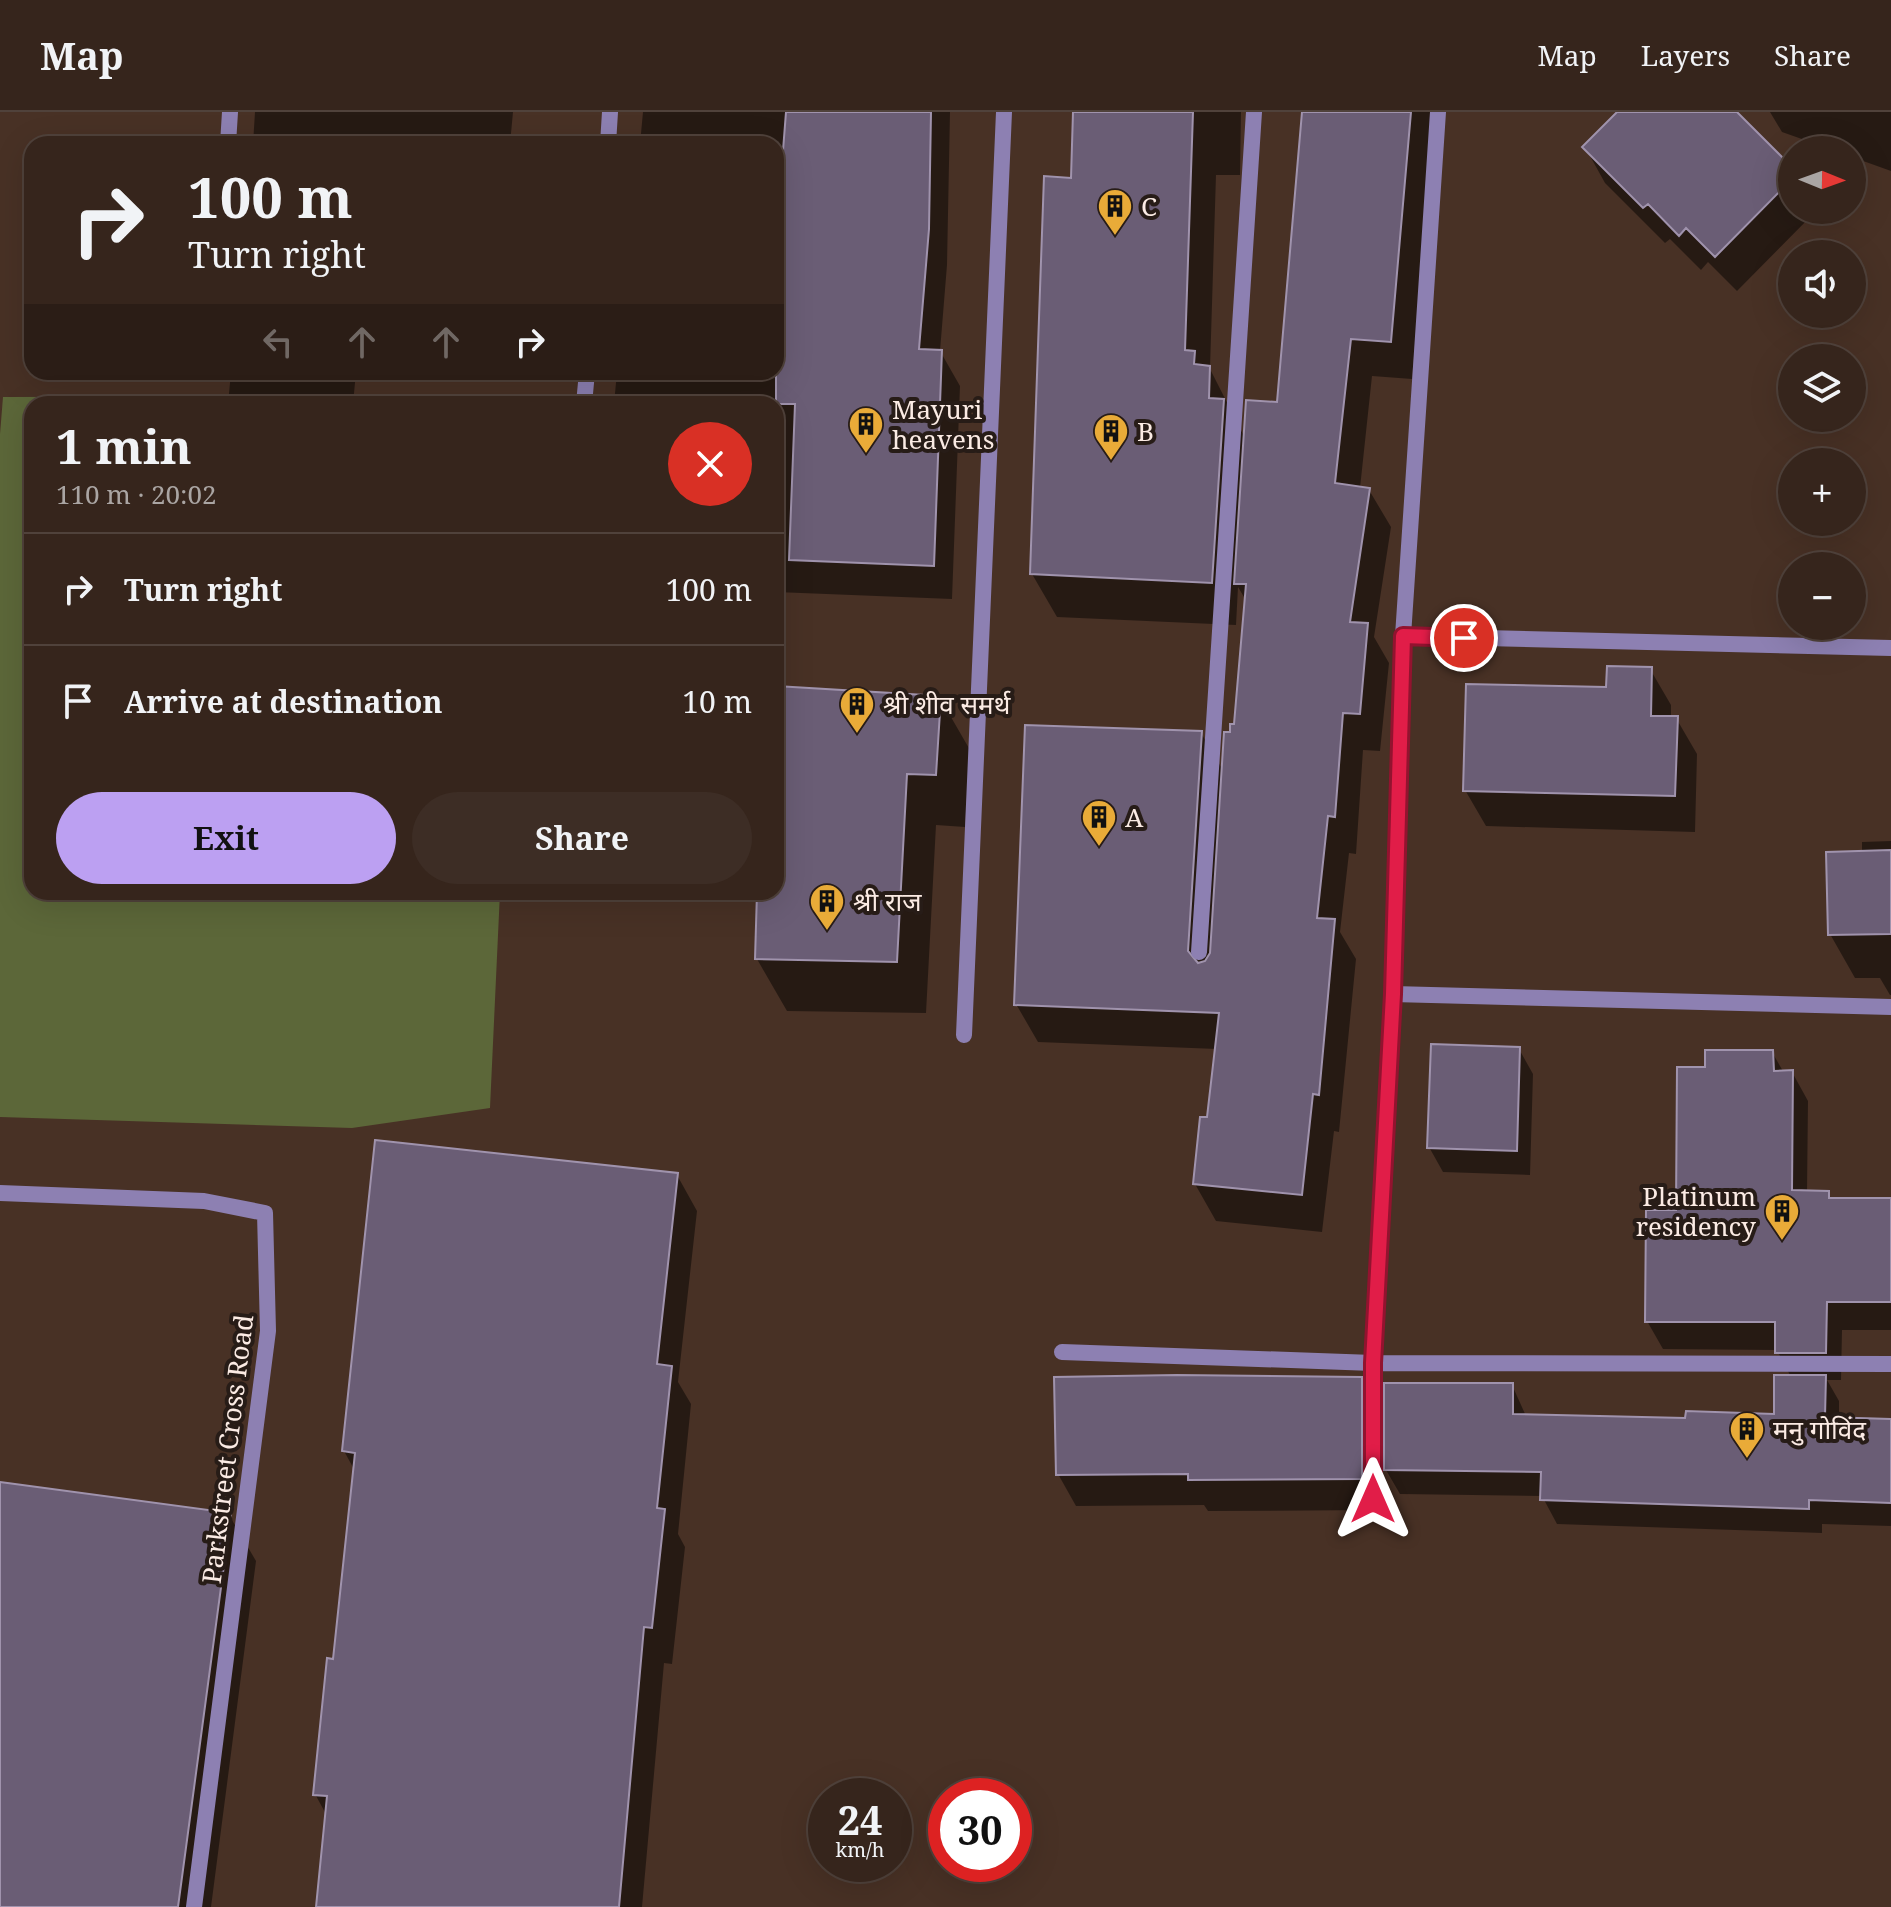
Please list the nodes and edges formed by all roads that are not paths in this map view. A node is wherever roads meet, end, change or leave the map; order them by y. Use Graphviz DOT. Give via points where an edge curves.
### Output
graph roads {
  1 [pos="230,112"];
  2 [pos="610,112"];
  3 [pos="1004,112"];
  4 [pos="1254,112"];
  5 [pos="1438,112"];
  6 [pos="228,136"];
  7 [pos="608,136"];
  8 [pos="1403,636"];
  9 [pos="1891,648"];
  10 [pos="1199,952"];
  11 [pos="1393,994"];
  12 [pos="1891,1007"];
  13 [pos="964,1035"];
  14 [pos="0,1193"];
  15 [pos="1062,1352"];
  16 [pos="1373,1363"];
  17 [pos="1891,1364"];
  18 [pos="1373,1499"];
  19 [pos="194,1907"];
  1 -- 6 [label="street"];
  2 -- 7 [label="street"];
  3 -- 13 [label="street"];
  4 -- 10 [label="street"];
  5 -- 8 [label="street"];
  8 -- 9 [label="street"];
  8 -- 11 [label="street"];
  11 -- 12 [label="street"];
  11 -- 16 [label="street"];
  14 -- 19 [label="street, Parkstreet Cross Road" via="204,1201 265,1213 268,1331"];
  15 -- 16 [label="street"];
  16 -- 17 [label="street"];
  16 -- 18 [label="street"];
}
